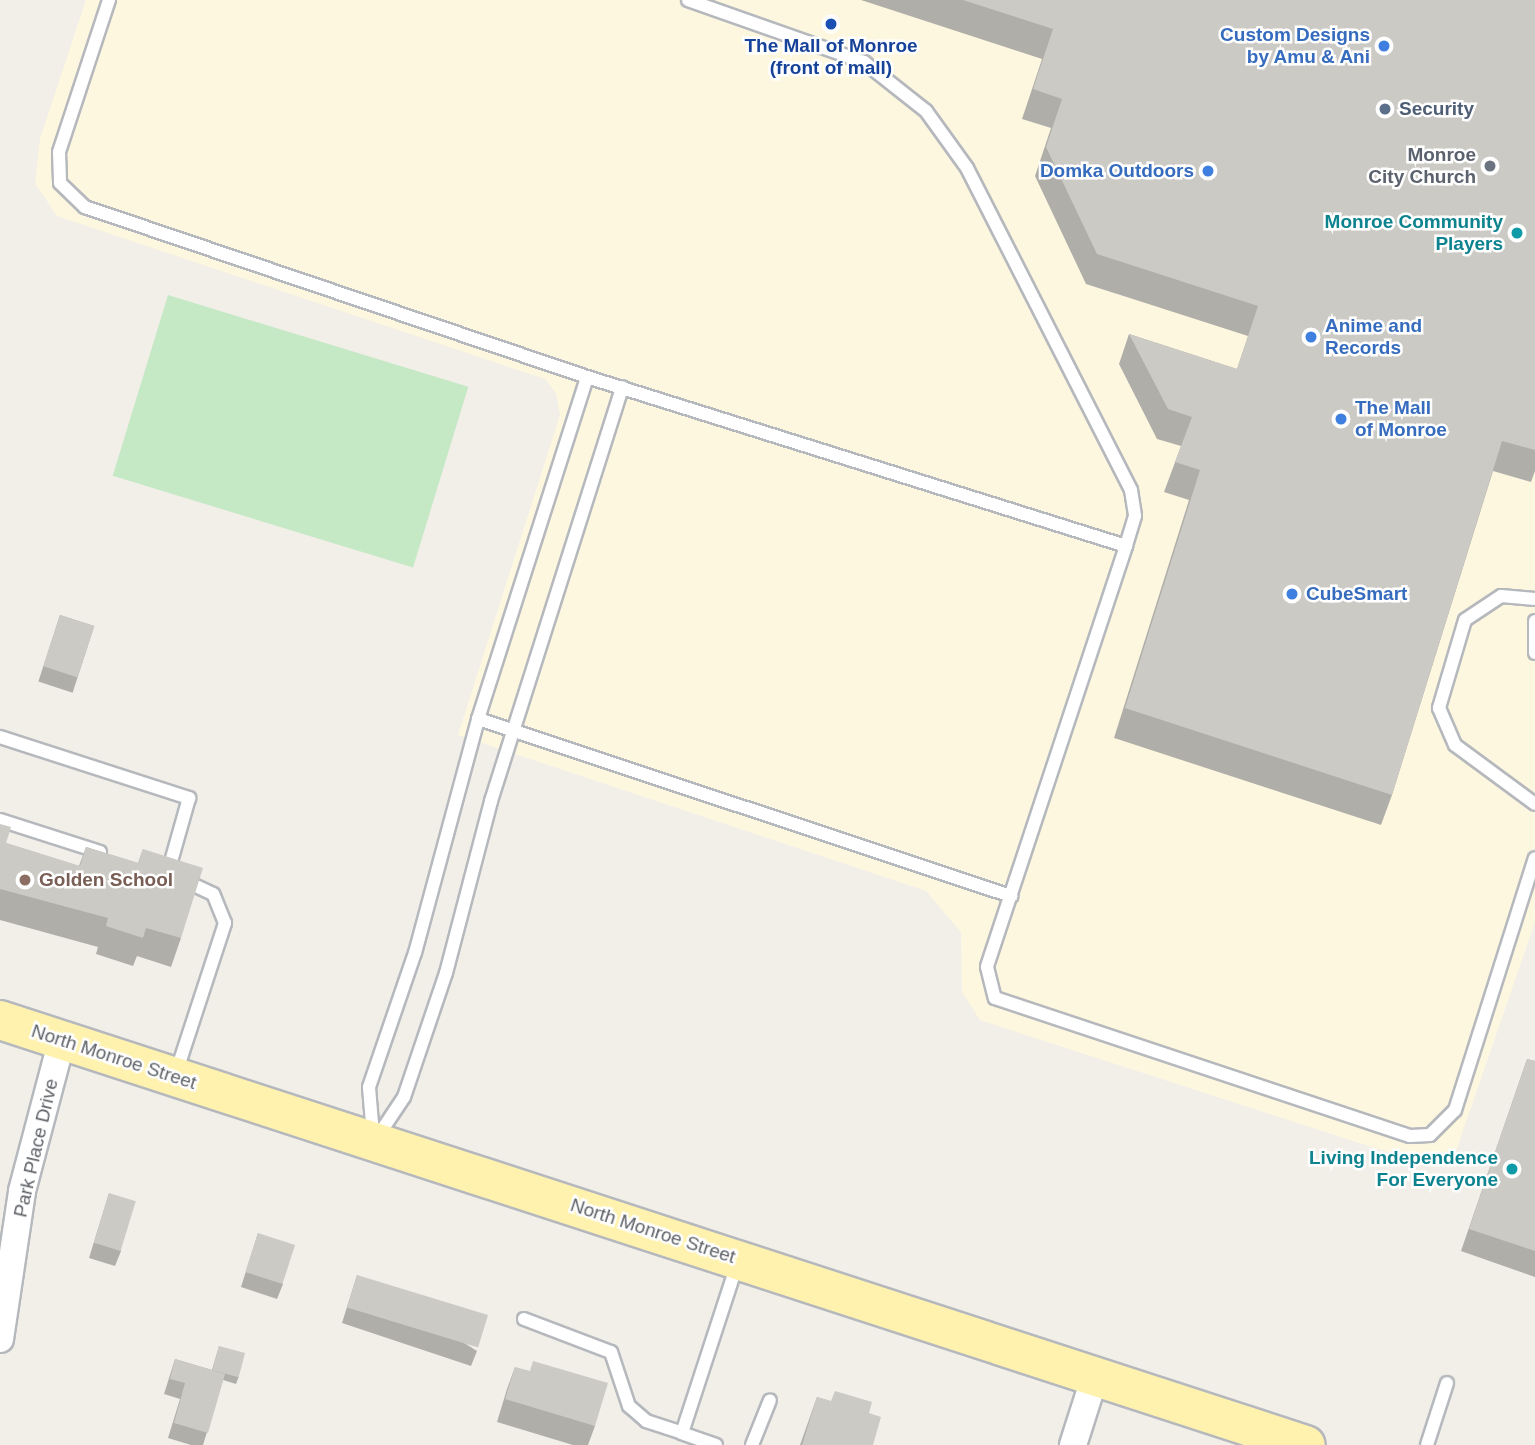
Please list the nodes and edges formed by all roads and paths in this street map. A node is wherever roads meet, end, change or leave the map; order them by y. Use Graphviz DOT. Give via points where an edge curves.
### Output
graph roads {
  1 [pos="109,0"];
  2 [pos="688,0"];
  3 [pos="587,377"];
  4 [pos="622,387"];
  5 [pos="1126,546"];
  6 [pos="1535,599"];
  7 [pos="1535,621"];
  8 [pos="1535,653"];
  9 [pos="478,719"];
  10 [pos="512,732"];
  11 [pos="0,737"];
  12 [pos="1535,804"];
  13 [pos="0,820"];
  14 [pos="116,857"];
  15 [pos="1535,858"];
  16 [pos="1011,896"];
  17 [pos="0,1020"];
  18 [pos="62,1040"];
  19 [pos="175,1077"];
  20 [pos="374,1142"];
  21 [pos="739,1259"];
  22 [pos="524,1318"];
  23 [pos="0,1339"];
  24 [pos="1096,1376"];
  25 [pos="1447,1383"];
  26 [pos="770,1399"];
  27 [pos="682,1433"];
  28 [pos="716,1445"];
  29 [pos="752,1445"];
  30 [pos="1073,1445"];
  31 [pos="1306,1445"];
  32 [pos="1427,1445"];
  1 -- 3 [label="lane" via="58,152 60,183 69,196"];
  2 -- 5 [label="lane" via="864,62 926,111 967,167 1125,475 1135,509"];
  3 -- 4 [label="lane"];
  3 -- 9 [label="lane"];
  4 -- 5 [label="lane"];
  4 -- 10 [label="lane"];
  5 -- 16 [label="lane"];
  6 -- 12 [label="lane" via="1501,596 1465,620 1439,708 1455,745"];
  7 -- 8 [label="lane"];
  9 -- 10 [label="lane"];
  9 -- 20 [label="lane" via="415,953 369,1087"];
  10 -- 16 [label="lane"];
  10 -- 20 [label="lane" via="442,985 404,1097"];
  11 -- 19 [label="lane" via="188,798 161,871 213,894 225,923"];
  13 -- 14 [label="lane"];
  15 -- 16 [label="lane" via="1455,1110 1440,1129 1421,1137 1007,1006 989,987 987,967"];
  17 -- 18 [label="main road, North Monroe Street"];
  18 -- 19 [label="main road, North Monroe Street"];
  18 -- 23 [label="street, Park Place Drive" via="22,1191"];
  19 -- 20 [label="main road, North Monroe Street"];
  20 -- 21 [label="main road, North Monroe Street"];
  21 -- 24 [label="main road, North Monroe Street"];
  21 -- 27 [label="lane"];
  22 -- 27 [label="lane" via="611,1352 629,1406 646,1421"];
  24 -- 30 [label="street"];
  24 -- 31 [label="main road, North Monroe Street"];
  25 -- 32 [label="lane"];
  26 -- 29 [label="lane"];
  27 -- 28 [label="lane"];
}
